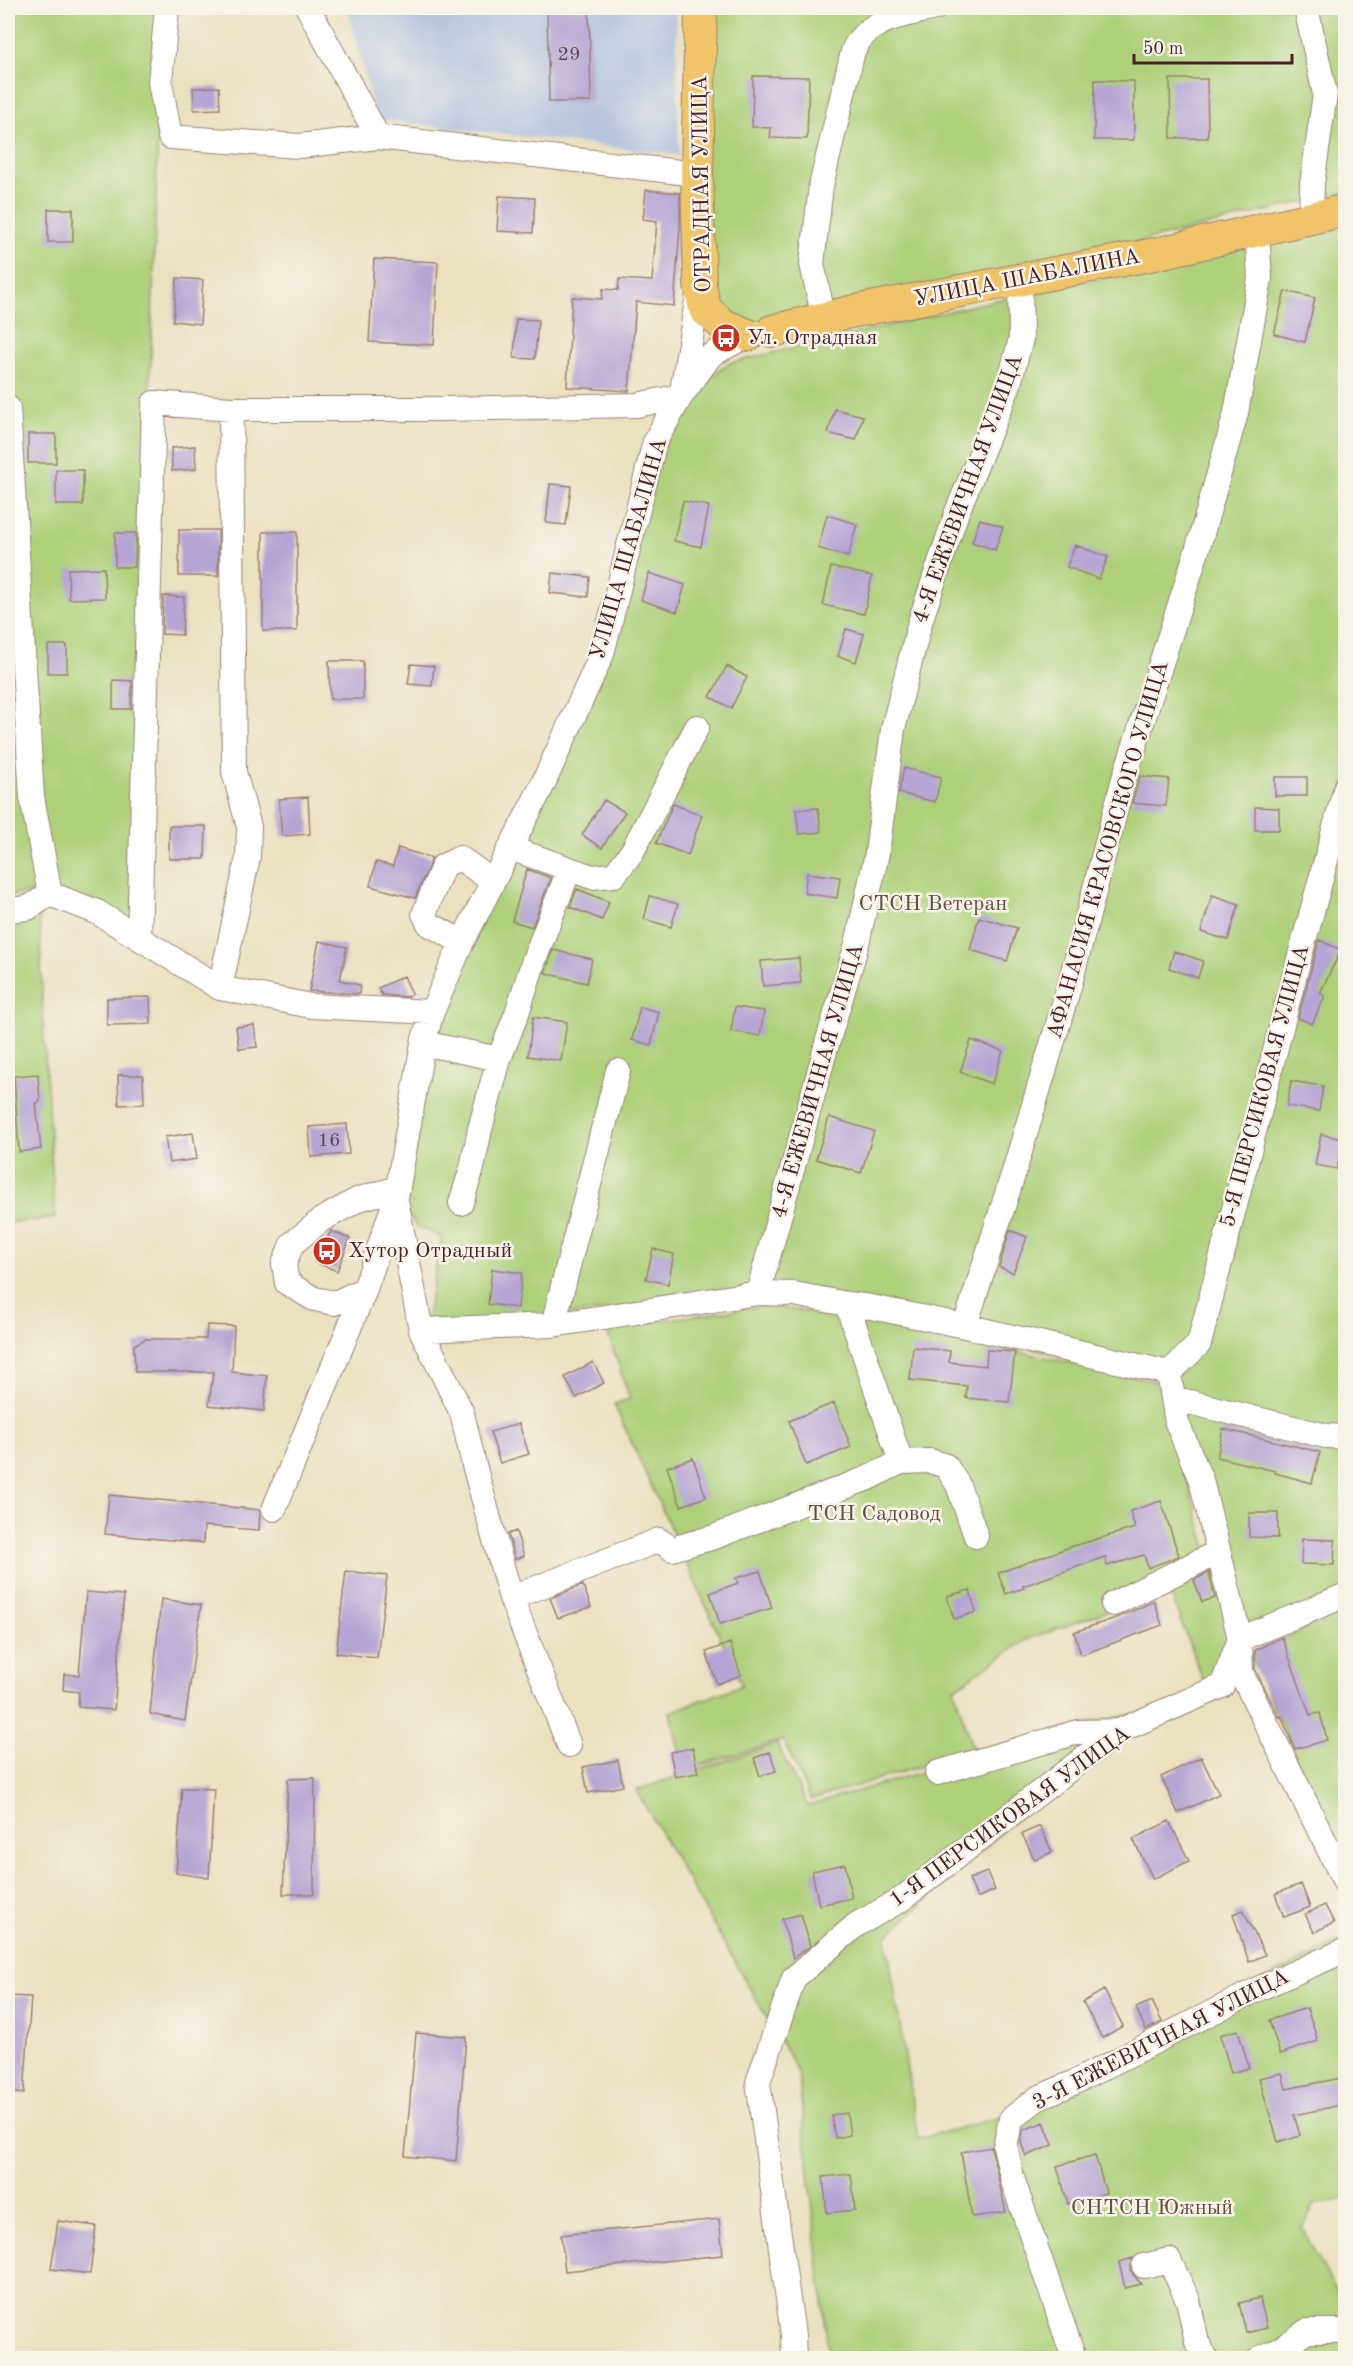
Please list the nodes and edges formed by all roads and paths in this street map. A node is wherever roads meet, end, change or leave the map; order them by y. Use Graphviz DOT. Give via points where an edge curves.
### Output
graph roads {
  1 [pos="168,8"];
  2 [pos="308,8"];
  3 [pos="701,8"];
  4 [pos="935,8"];
  5 [pos="1306,8"];
  6 [pos="378,137"];
  7 [pos="697,174"];
  8 [pos="1346,210"];
  9 [pos="1311,217"];
  10 [pos="1257,229"];
  11 [pos="1020,279"];
  12 [pos="700,285"];
  13 [pos="824,319"];
  14 [pos="760,333"];
  15 [pos="681,396"];
  16 [pos="8,408"];
  17 [pos="231,409"];
  18 [pos="697,727"];
  19 [pos="1346,787"];
  20 [pos="510,848"];
  21 [pos="569,870"];
  22 [pos="492,881"];
  23 [pos="50,894"];
  24 [pos="18,909"];
  25 [pos="139,938"];
  26 [pos="462,942"];
  27 [pos="220,988"];
  28 [pos="432,1012"];
  29 [pos="423,1043"];
  30 [pos="499,1059"];
  31 [pos="618,1071"];
  32 [pos="397,1193"];
  33 [pos="460,1203"];
  34 [pos="364,1290"];
  35 [pos="758,1293"];
  36 [pos="847,1304"];
  37 [pos="554,1325"];
  38 [pos="964,1326"];
  39 [pos="422,1330"];
  40 [pos="1168,1373"];
  41 [pos="1173,1398"];
  42 [pos="1346,1437"];
  43 [pos="901,1462"];
  44 [pos="274,1509"];
  45 [pos="976,1536"];
  46 [pos="1218,1552"];
  47 [pos="1346,1595"];
  48 [pos="511,1598"];
  49 [pos="1113,1604"];
  50 [pos="1240,1639"];
  51 [pos="1119,1731"];
  52 [pos="569,1745"];
  53 [pos="937,1773"];
  54 [pos="1346,1884"];
  55 [pos="1346,1950"];
  56 [pos="1144,2266"];
  57 [pos="1346,2331"];
  58 [pos="794,2358"];
  59 [pos="1074,2358"];
  60 [pos="1206,2358"];
  61 [pos="1260,2358"];
  1 -- 6 [label="street" via="160,82 170,137 299,146"];
  2 -- 6 [label="street"];
  3 -- 7 [label="main road, ОТРАДНАЯ УЛИЦА"];
  4 -- 13 [label="street" via="874,25 853,51 821,186 812,264"];
  5 -- 9 [label="street" via="1325,94"];
  6 -- 7 [label="street"];
  7 -- 12 [label="main road, ОТРАДНАЯ УЛИЦА"];
  8 -- 9 [label="main road, УЛИЦА ШАБАЛИНА"];
  9 -- 10 [label="main road, УЛИЦА ШАБАЛИНА"];
  10 -- 11 [label="main road, УЛИЦА ШАБАЛИНА" via="1155,254"];
  10 -- 38 [label="street, АФАНАСИЯ КРАСОВСКОГО УЛИЦА" via="1260,279 1236,413 1197,551 1123,782 1030,1120"];
  11 -- 13 [label="main road, УЛИЦА ШАБАЛИНА"];
  11 -- 35 [label="street, 4-Я ЕЖЕВИЧНАЯ УЛИЦА" via="1021,339 1008,387 957,512 920,622 894,729 877,853 857,944"];
  12 -- 14 [label="main road, ОТРАДНАЯ УЛИЦА" via="705,309 723,325"];
  12 -- 15 [label="street"];
  13 -- 14 [label="main road, УЛИЦА ШАБАЛИНА"];
  14 -- 15 [label="street, УЛИЦА ШАБАЛИНА" via="711,355"];
  15 -- 17 [label="street" via="637,405"];
  15 -- 20 [label="street, УЛИЦА ШАБАЛИНА" via="655,441 602,654"];
  16 -- 23 [label="street" via="32,797"];
  17 -- 25 [label="street" via="154,403"];
  17 -- 27 [label="street" via="234,772 249,827 248,857"];
  18 -- 21 [label="street" via="632,852 614,874 592,877"];
  19 -- 40 [label="street, 5-Я ПЕРСИКОВАЯ УЛИЦА" via="1199,1344"];
  20 -- 21 [label="street"];
  20 -- 22 [label="street, УЛИЦА ШАБАЛИНА"];
  21 -- 30 [label="street"];
  22 -- 26 [label="street, УЛИЦА ШАБАЛИНА"];
  22 -- 26 [label="street" via="460,858 443,866 424,914 429,924"];
  23 -- 24 [label="street"];
  23 -- 25 [label="street" via="97,912"];
  25 -- 27 [label="street"];
  26 -- 28 [label="street, УЛИЦА ШАБАЛИНА"];
  27 -- 28 [label="street" via="311,1006"];
  28 -- 29 [label="street, УЛИЦА ШАБАЛИНА"];
  29 -- 30 [label="street"];
  29 -- 32 [label="street, УЛИЦА ШАБАЛИНА"];
  30 -- 33 [label="street"];
  31 -- 37 [label="street"];
  32 -- 34 [label="street, УЛИЦА ШАБАЛИНА"];
  32 -- 34 [label="street" via="359,1199 321,1220 292,1244 284,1264 287,1283 314,1299 335,1303"];
  32 -- 39 [label="street"];
  34 -- 44 [label="street, УЛИЦА ШАБАЛИНА"];
  35 -- 36 [label="street" via="794,1294"];
  35 -- 37 [label="street"];
  36 -- 38 [label="street"];
  36 -- 43 [label="street"];
  37 -- 39 [label="street"];
  38 -- 40 [label="street"];
  39 -- 48 [label="street" via="462,1413"];
  40 -- 41 [label="street"];
  41 -- 42 [label="street" via="1326,1436"];
  41 -- 46 [label="street" via="1177,1423 1201,1480"];
  43 -- 45 [label="street" via="930,1461 946,1466 958,1485"];
  43 -- 48 [label="street" via="714,1537 672,1549 659,1540"];
  46 -- 49 [label="street"];
  46 -- 50 [label="street"];
  47 -- 50 [label="street"];
  48 -- 52 [label="street"];
  50 -- 51 [label="street, 1-Я ПЕРСИКОВАЯ УЛИЦА" via="1222,1686"];
  50 -- 54 [label="street" via="1241,1674"];
  51 -- 53 [label="street" via="1078,1732"];
  51 -- 58 [label="street, 1-Я ПЕРСИКОВАЯ УЛИЦА" via="899,1901 856,1925 794,1978 758,2082"];
  55 -- 59 [label="street, 3-Я ЕЖЕВИЧНАЯ УЛИЦА" via="1038,2098 1011,2120 1005,2146 1013,2181"];
  56 -- 60 [label="street" via="1169,2260 1188,2300 1197,2342"];
  57 -- 61 [label="street" via="1307,2331"];
}
